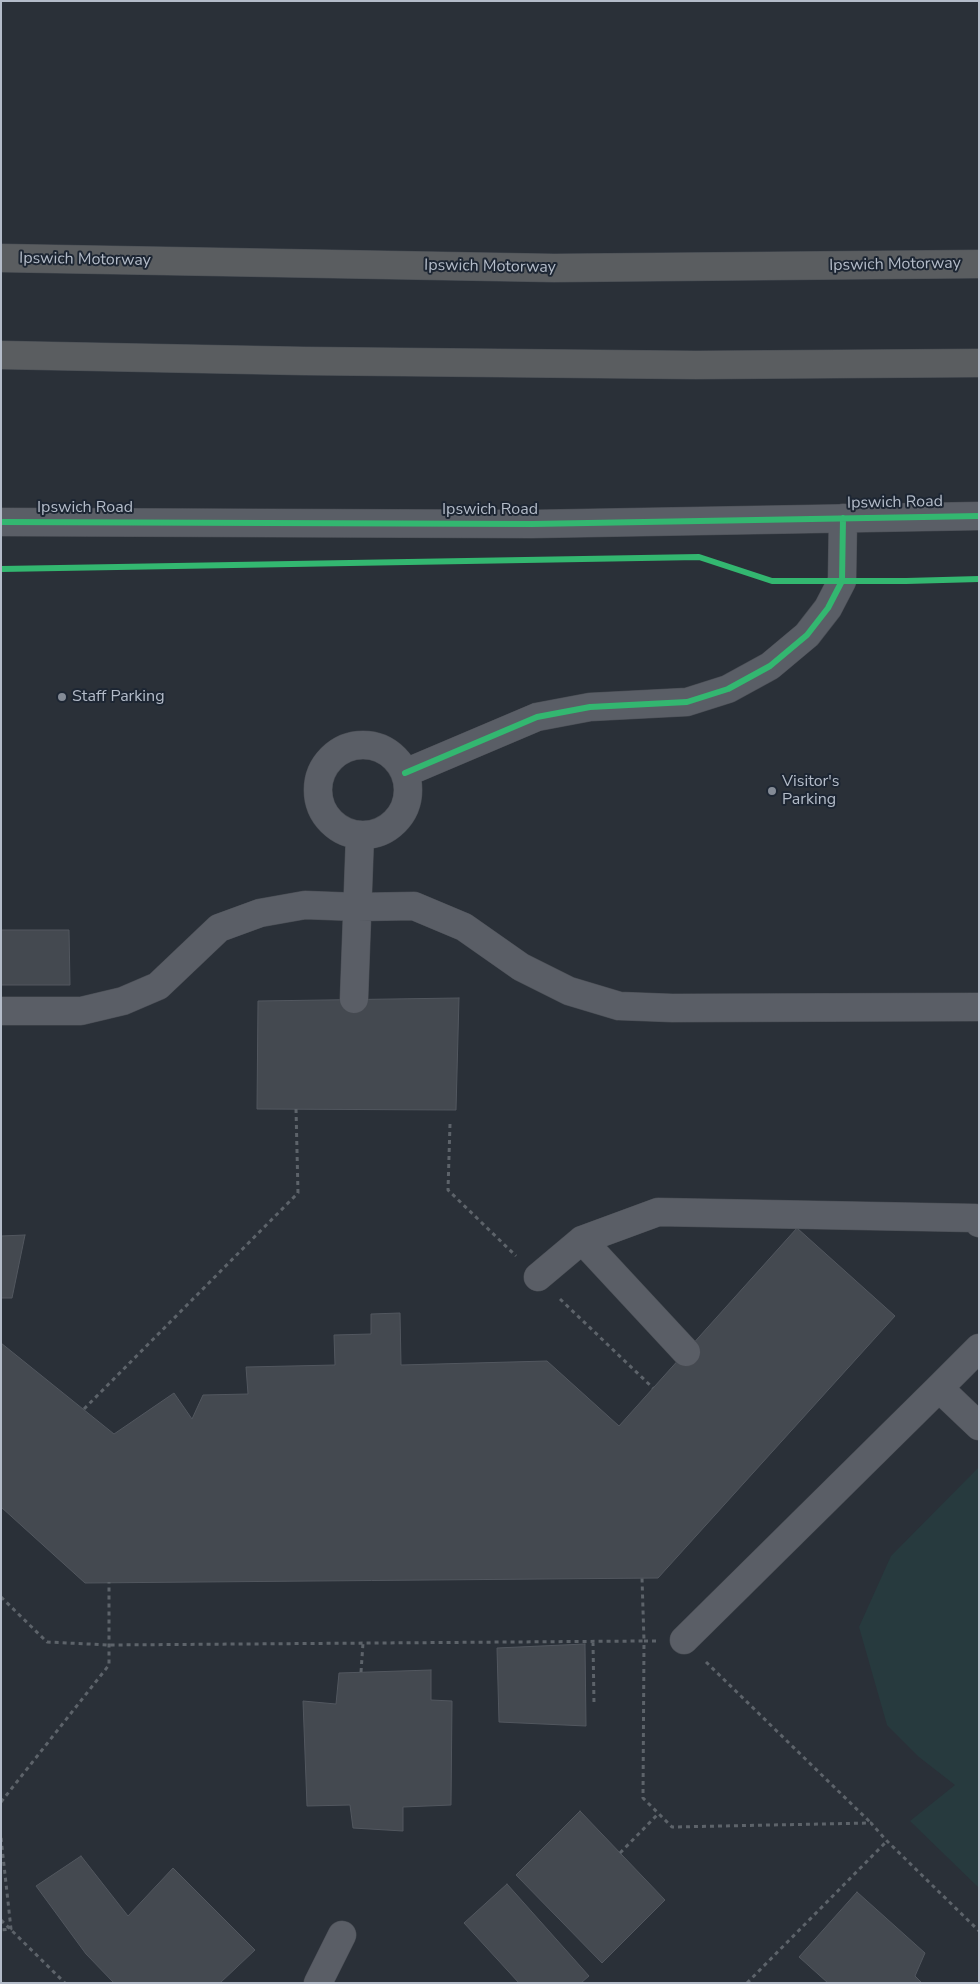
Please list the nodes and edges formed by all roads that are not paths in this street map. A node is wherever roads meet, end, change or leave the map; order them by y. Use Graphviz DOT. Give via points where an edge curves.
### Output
graph roads {
  1 [pos="1,258"];
  2 [pos="979,264"];
  3 [pos="1,355"];
  4 [pos="979,363"];
  5 [pos="979,516"];
  6 [pos="843,518"];
  7 [pos="1,522"];
  8 [pos="405,773"];
  9 [pos="360,835"];
  10 [pos="358,907"];
  11 [pos="354,998"];
  12 [pos="979,1007"];
  13 [pos="1,1011"];
  14 [pos="979,1222"];
  15 [pos="582,1240"];
  16 [pos="538,1277"];
  17 [pos="979,1348"];
  18 [pos="686,1352"];
  19 [pos="944,1383"];
  20 [pos="979,1426"];
  21 [pos="684,1640"];
  22 [pos="342,1935"];
  23 [pos="318,1983"];
  1 -- 2 [label="highway, Ipswich Motorway" via="554,268"];
  3 -- 4 [label="highway" via="304,362"];
  5 -- 6 [label="street, Ipswich Road"];
  6 -- 7 [label="street, Ipswich Road" via="532,524"];
  6 -- 8 [label="street" via="842,581 828,608 807,635 770,666 728,689 687,702 590,707 537,717"];
  8 -- 9 [label="street" via="408,788 406,804 399,818 387,829"];
  8 -- 9 [label="street" via="394,756 380,748 361,744 346,748 324,766 318,780 321,808 329,821 344,831"];
  9 -- 10 [label="street"];
  10 -- 11 [label="street"];
  10 -- 12 [label="street" via="414,906 464,927 521,967 569,990 619,1006"];
  10 -- 13 [label="street" via="305,905 260,913 218,928 158,986 123,1000 81,1011"];
  14 -- 15 [label="street" via="974,1218 658,1212"];
  15 -- 16 [label="street"];
  15 -- 18 [label="street"];
  17 -- 19 [label="street"];
  19 -- 20 [label="street" via="939,1388"];
  19 -- 21 [label="street"];
  22 -- 23 [label="street"];
}
